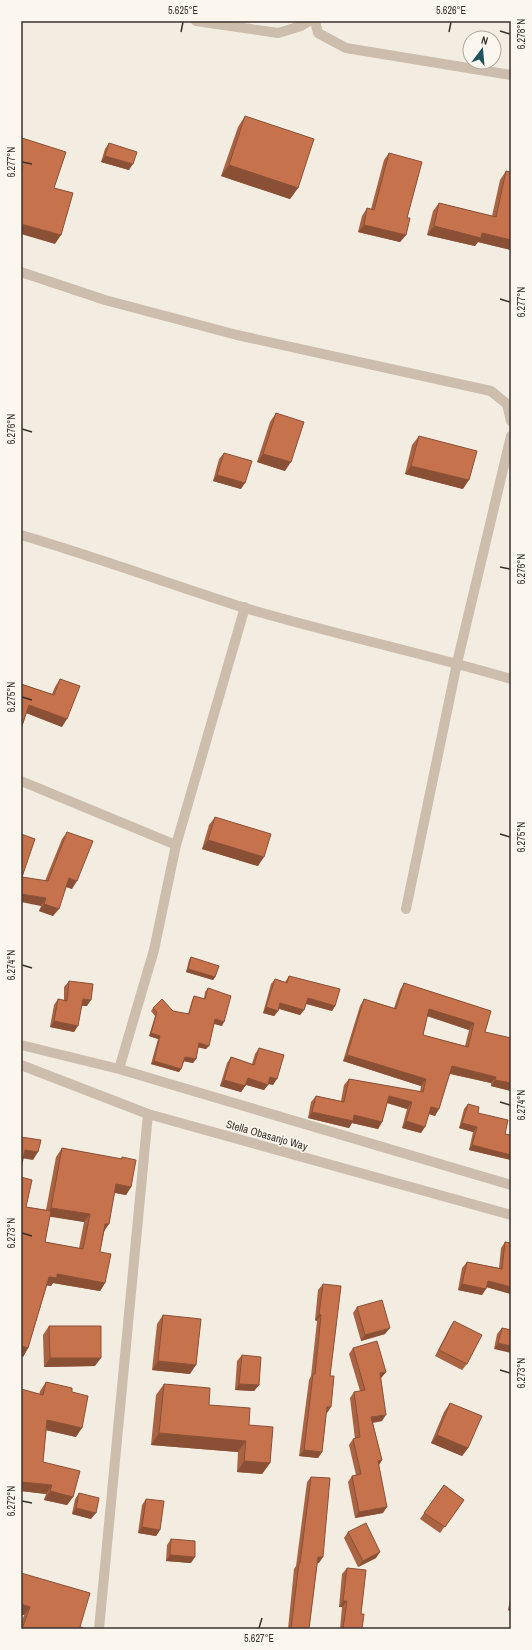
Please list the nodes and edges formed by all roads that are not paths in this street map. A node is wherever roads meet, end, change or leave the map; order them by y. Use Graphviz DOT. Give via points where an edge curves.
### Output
graph roads {
  1 [pos="196,21"];
  2 [pos="309,21"];
  3 [pos="315,21"];
  4 [pos="511,75"];
  5 [pos="21,272"];
  6 [pos="511,421"];
  7 [pos="511,436"];
  8 [pos="21,534"];
  9 [pos="245,607"];
  10 [pos="457,663"];
  11 [pos="511,679"];
  12 [pos="21,781"];
  13 [pos="176,845"];
  14 [pos="406,909"];
  15 [pos="21,1045"];
  16 [pos="21,1065"];
  17 [pos="119,1069"];
  18 [pos="148,1114"];
  19 [pos="511,1185"];
  20 [pos="511,1215"];
  21 [pos="99,1629"];
  1 -- 2 [label="street" via="278,33"];
  3 -- 4 [label="street" via="318,33 346,48"];
  5 -- 6 [label="street" via="105,300 237,335 491,391 507,404"];
  7 -- 10 [label="street"];
  8 -- 9 [label="street"];
  9 -- 10 [label="street" via="325,631"];
  9 -- 13 [label="street"];
  10 -- 11 [label="street"];
  10 -- 14 [label="street"];
  12 -- 13 [label="street"];
  13 -- 17 [label="street" via="154,950"];
  15 -- 17 [label="street"];
  16 -- 18 [label="street, Stella Obasanjo Way"];
  17 -- 19 [label="street"];
  18 -- 20 [label="street, Stella Obasanjo Way"];
  18 -- 21 [label="street"];
}
